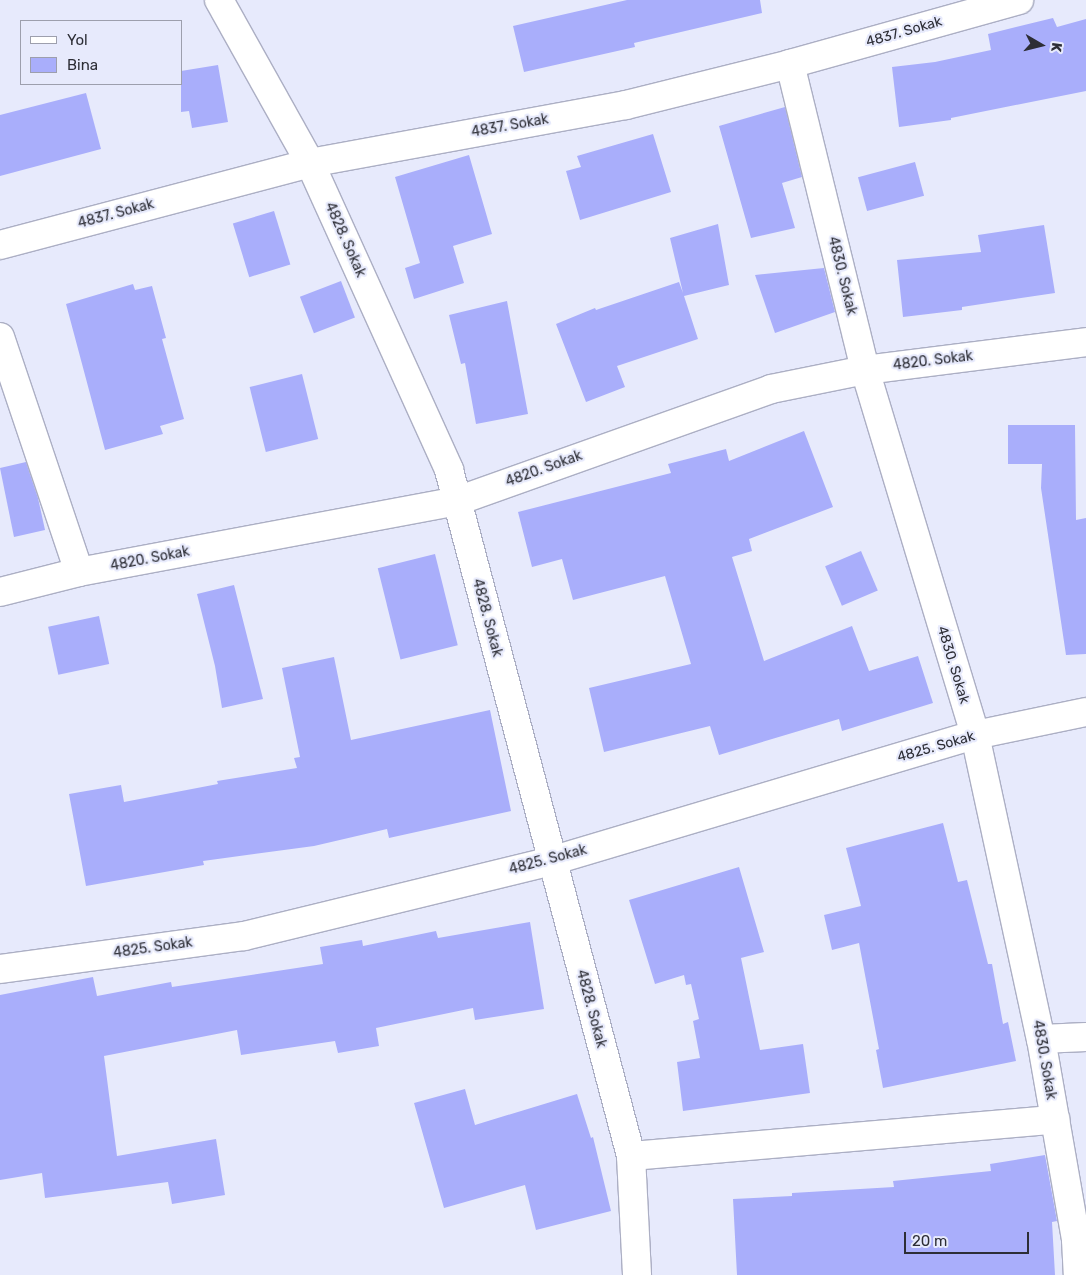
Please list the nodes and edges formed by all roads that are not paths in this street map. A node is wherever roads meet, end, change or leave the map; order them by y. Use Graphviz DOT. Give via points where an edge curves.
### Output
graph roads {
  1 [pos="219,0"];
  2 [pos="1015,0"];
  3 [pos="790,64"];
  4 [pos="310,163"];
  5 [pos="0,245"];
  6 [pos="0,337"];
  7 [pos="1086,342"];
  8 [pos="865,370"];
  9 [pos="457,502"];
  10 [pos="79,572"];
  11 [pos="0,592"];
  12 [pos="1086,712"];
  13 [pos="975,735"];
  14 [pos="551,861"];
  15 [pos="0,969"];
  16 [pos="1086,1037"];
  17 [pos="1041,1039"];
  18 [pos="1054,1120"];
  19 [pos="631,1156"];
  20 [pos="637,1275"];
  21 [pos="1078,1275"];
  1 -- 4 [label="street, 4828. Sokak"];
  2 -- 3 [label="street, 4837. Sokak"];
  3 -- 4 [label="street, 4837. Sokak" via="626,105"];
  3 -- 8 [label="street, 4830. Sokak"];
  4 -- 5 [label="street, 4837. Sokak"];
  4 -- 9 [label="street, 4828. Sokak" via="449,470"];
  6 -- 10 [label="street"];
  7 -- 8 [label="street, 4820. Sokak"];
  8 -- 9 [label="street, 4820. Sokak" via="771,389"];
  8 -- 13 [label="street, 4830. Sokak"];
  9 -- 10 [label="street, 4820. Sokak"];
  9 -- 14 [label="street, 4828. Sokak"];
  10 -- 11 [label="street, 4820. Sokak"];
  12 -- 13 [label="street, 4825. Sokak"];
  13 -- 14 [label="street, 4825. Sokak"];
  13 -- 17 [label="street, 4830. Sokak"];
  14 -- 15 [label="street, 4825. Sokak" via="244,936"];
  14 -- 19 [label="street, 4828. Sokak"];
  16 -- 17 [label="street"];
  17 -- 18 [label="street, 4830. Sokak"];
  18 -- 19 [label="street"];
  18 -- 21 [label="street, 4830. Sokak" via="1076,1240"];
  19 -- 20 [label="street, 4828. Sokak"];
}
